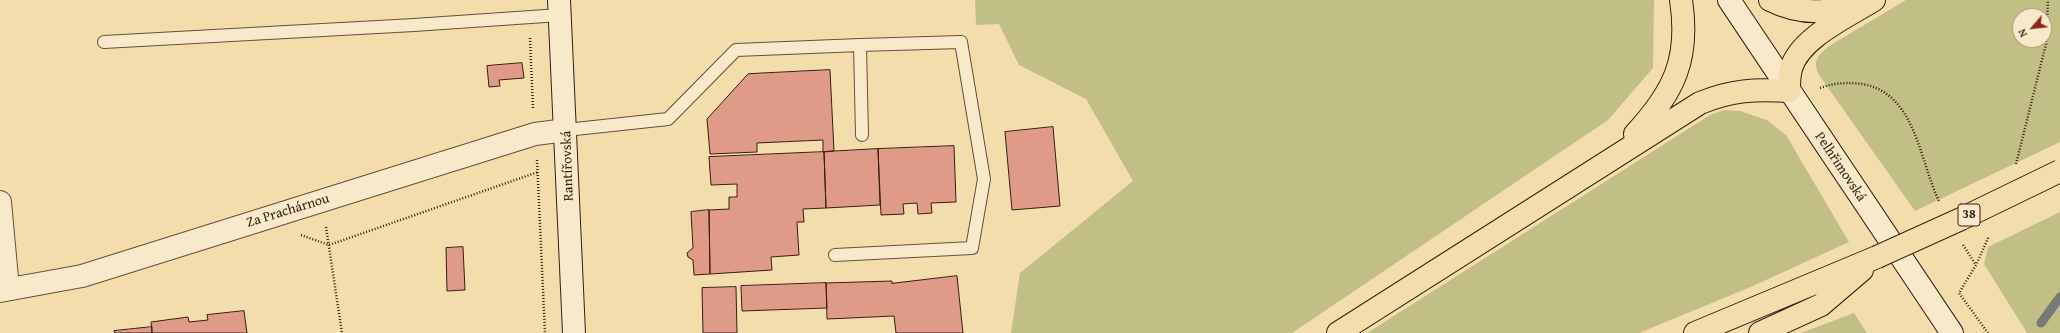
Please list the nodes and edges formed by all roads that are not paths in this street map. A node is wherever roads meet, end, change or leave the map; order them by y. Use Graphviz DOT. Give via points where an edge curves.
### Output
graph roads {
  1 [pos="1681,0"];
  2 [pos="1729,0"];
  3 [pos="1770,0"];
  4 [pos="1865,0"];
  5 [pos="1874,0"];
  6 [pos="560,8"];
  7 [pos="104,42"];
  8 [pos="860,45"];
  9 [pos="1789,91"];
  10 [pos="566,130"];
  11 [pos="862,135"];
  12 [pos="1614,157"];
  13 [pos="2060,171"];
  14 [pos="0,202"];
  15 [pos="835,255"];
  16 [pos="1877,257"];
  17 [pos="4,290"];
  18 [pos="1769,329"];
  19 [pos="1949,329"];
  20 [pos="574,333"];
  21 [pos="1338,333"];
  22 [pos="1695,333"];
  1 -- 12 [label="main road" via="1683,37 1677,72 1655,113"];
  2 -- 9 [label="street, Pelhřimovská"];
  3 -- 4 [label="main road" via="1793,9 1822,12"];
  5 -- 9 [label="main road" via="1808,43 1790,69"];
  6 -- 7 [label="lane" via="529,18"];
  6 -- 10 [label="street, Rantířovská"];
  8 -- 10 [label="lane" via="736,50 668,119"];
  8 -- 11 [label="lane"];
  8 -- 15 [label="lane" via="961,42 984,179 972,248"];
  9 -- 12 [label="main road" via="1740,90 1720,95 1681,114"];
  9 -- 19 [label="street, Pelhřimovská"];
  10 -- 17 [label="street, Za Prachárnou" via="535,134 82,276"];
  10 -- 20 [label="street, Rantířovská"];
  12 -- 21 [label="main road"];
  13 -- 16 [label="main road, 38, bridge"];
  14 -- 17 [label="street, Za Prachárnou"];
  16 -- 18 [label="main road" via="1821,305"];
  16 -- 22 [label="main road, 38"];
}
